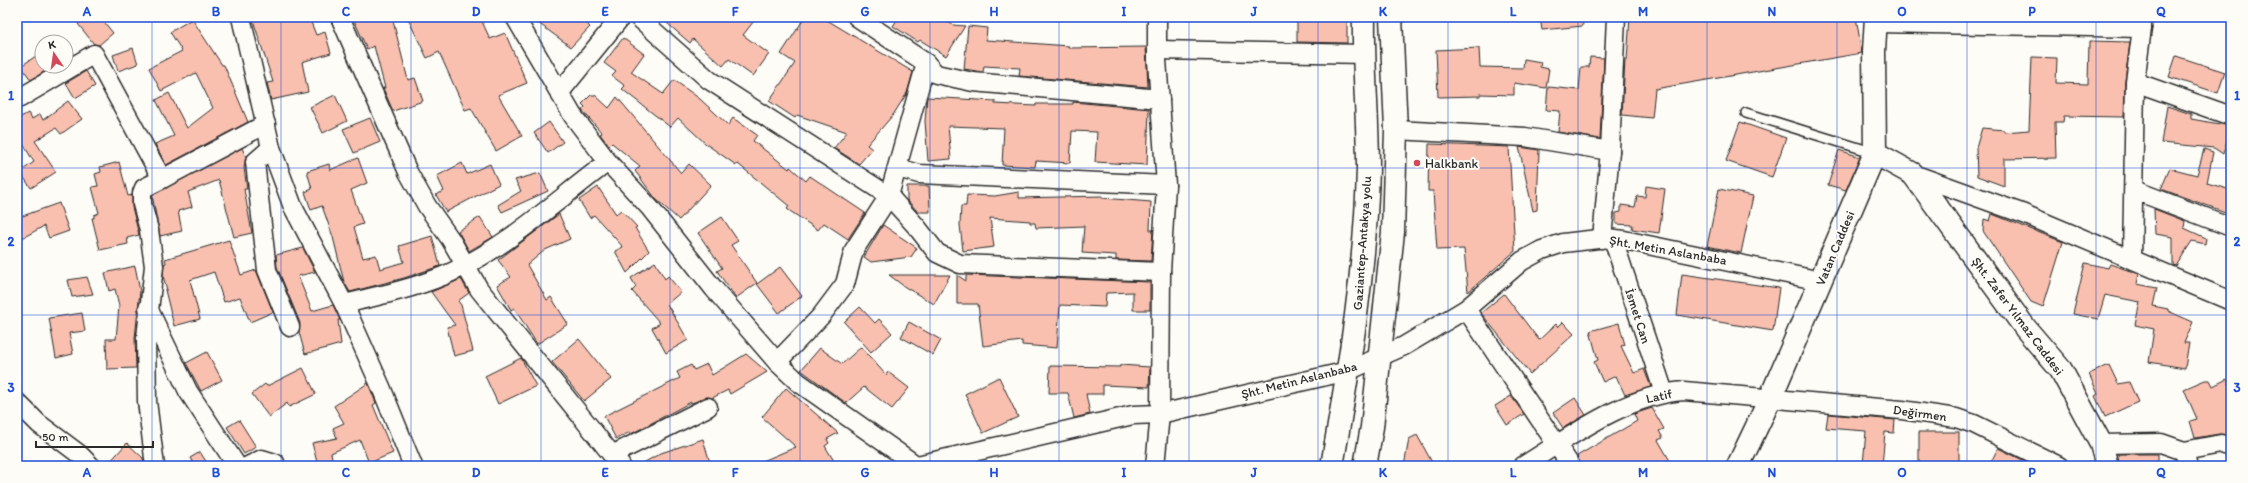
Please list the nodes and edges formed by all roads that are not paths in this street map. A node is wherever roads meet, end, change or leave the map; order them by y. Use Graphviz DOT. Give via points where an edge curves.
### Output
graph roads {
  1 [pos="241,17"];
  2 [pos="340,17"];
  3 [pos="515,17"];
  4 [pos="620,17"];
  5 [pos="638,17"];
  6 [pos="857,17"];
  7 [pos="1157,17"];
  8 [pos="1364,17"];
  9 [pos="1391,17"];
  10 [pos="1616,17"];
  11 [pos="1876,20"];
  12 [pos="2142,23"];
  13 [pos="1157,50"];
  14 [pos="1364,54"];
  15 [pos="926,63"];
  16 [pos="2135,82"];
  17 [pos="560,92"];
  18 [pos="17,96"];
  19 [pos="1160,99"];
  20 [pos="1746,113"];
  21 [pos="2231,116"];
  22 [pos="266,124"];
  23 [pos="1396,130"];
  24 [pos="271,148"];
  25 [pos="1610,151"];
  26 [pos="1875,153"];
  27 [pos="608,162"];
  28 [pos="898,168"];
  29 [pos="1913,174"];
  30 [pos="162,178"];
  31 [pos="1166,185"];
  32 [pos="2134,190"];
  33 [pos="889,196"];
  34 [pos="2231,227"];
  35 [pos="1608,239"];
  36 [pos="2132,260"];
  37 [pos="465,265"];
  38 [pos="1161,272"];
  39 [pos="1821,280"];
  40 [pos="2231,301"];
  41 [pos="344,304"];
  42 [pos="148,308"];
  43 [pos="1466,309"];
  44 [pos="290,327"];
  45 [pos="1380,356"];
  46 [pos="777,362"];
  47 [pos="1348,370"];
  48 [pos="1664,393"];
  49 [pos="1770,399"];
  50 [pos="17,402"];
  51 [pos="708,407"];
  52 [pos="1160,414"];
  53 [pos="1558,444"];
  54 [pos="2101,444"];
  55 [pos="2231,446"];
  56 [pos="2186,459"];
  57 [pos="616,461"];
  58 [pos="91,466"];
  59 [pos="155,466"];
  60 [pos="237,466"];
  61 [pos="248,466"];
  62 [pos="275,466"];
  63 [pos="413,466"];
  64 [pos="914,466"];
  65 [pos="1156,466"];
  66 [pos="1332,466"];
  67 [pos="1365,466"];
  68 [pos="1523,466"];
  69 [pos="1571,466"];
  70 [pos="1738,466"];
  71 [pos="2059,466"];
  72 [pos="2108,466"];
  1 -- 22 [label="street"];
  2 -- 37 [label="street" via="408,172"];
  3 -- 17 [label="street"];
  4 -- 17 [label="street"];
  5 -- 33 [label="street" via="709,80"];
  6 -- 15 [label="street"];
  7 -- 13 [label="street"];
  8 -- 14 [label="main road, Gaziantep-Antakya yolu"];
  9 -- 23 [label="main road, Gaziantep-Antakya yolu"];
  10 -- 25 [label="street"];
  11 -- 12 [label="street"];
  11 -- 26 [label="main road, Vatan Caddesi"];
  12 -- 16 [label="street"];
  13 -- 14 [label="street"];
  13 -- 19 [label="street"];
  14 -- 47 [label="main road, Gaziantep-Antakya yolu" via="1368,168 1365,238"];
  15 -- 19 [label="street" via="936,74 973,82"];
  15 -- 28 [label="street"];
  16 -- 21 [label="street"];
  16 -- 32 [label="street"];
  17 -- 27 [label="street" via="572,116"];
  18 -- 30 [label="street" via="20,98 94,54"];
  19 -- 31 [label="street"];
  20 -- 26 [label="lane"];
  22 -- 24 [label="street"];
  22 -- 30 [label="street"];
  23 -- 25 [label="street" via="1525,137"];
  23 -- 45 [label="main road, Gaziantep-Antakya yolu" via="1393,232"];
  24 -- 41 [label="street" via="293,207"];
  24 -- 44 [label="street" via="256,162 259,207 267,270"];
  25 -- 35 [label="street"];
  26 -- 29 [label="main road"];
  26 -- 39 [label="main road, Vatan Caddesi"];
  27 -- 37 [label="street" via="507,239"];
  27 -- 46 [label="street" via="650,208 714,289"];
  28 -- 31 [label="street" via="919,174"];
  28 -- 33 [label="street"];
  29 -- 36 [label="street" via="2024,214"];
  29 -- 54 [label="main road, Şht. Zafer Yılmaz Caddesi" via="2026,329 2061,370"];
  30 -- 42 [label="street" via="144,188 141,198 154,266 153,288"];
  31 -- 38 [label="street"];
  32 -- 34 [label="street"];
  32 -- 36 [label="street"];
  33 -- 38 [label="street" via="937,253 960,264"];
  33 -- 46 [label="street" via="854,250 845,284 821,316"];
  35 -- 39 [label="street, Şht. Metin Aslanbaba"];
  35 -- 43 [label="street, Şht. Metin Aslanbaba" via="1563,243 1522,261"];
  35 -- 48 [label="street, İsmet Can"];
  36 -- 40 [label="street"];
  37 -- 41 [label="street" via="407,290"];
  37 -- 57 [label="street" via="479,289"];
  38 -- 52 [label="street"];
  39 -- 49 [label="main road, Vatan Caddesi"];
  41 -- 63 [label="street"];
  42 -- 59 [label="street" via="148,401"];
  42 -- 60 [label="street" via="188,391"];
  43 -- 45 [label="street, Şht. Metin Aslanbaba" via="1404,346"];
  43 -- 53 [label="street"];
  45 -- 47 [label="street, Şht. Metin Aslanbaba"];
  45 -- 67 [label="main road, Gaziantep-Antakya yolu"];
  46 -- 64 [label="street" via="798,382"];
  47 -- 52 [label="street, Şht. Metin Aslanbaba"];
  47 -- 66 [label="main road, Gaziantep-Antakya yolu"];
  48 -- 49 [label="street, Latif" via="1684,391"];
  48 -- 53 [label="street, Latif" via="1621,408"];
  49 -- 70 [label="main road, Vatan Caddesi"];
  49 -- 71 [label="street, Değirmen" via="1902,410 1956,418 1974,424"];
  50 -- 58 [label="street" via="39,424"];
  51 -- 57 [label="street"];
  52 -- 64 [label="street, Şht. Metin Aslanbaba" via="1133,415"];
  52 -- 65 [label="street"];
  53 -- 68 [label="street, Latif"];
  53 -- 69 [label="street"];
  54 -- 56 [label="street" via="2161,443"];
  54 -- 72 [label="main road, Şht. Zafer Yılmaz Caddesi"];
  55 -- 56 [label="street" via="2221,444"];
  61 -- 62 [label="street" via="262,459 275,463"];
}
